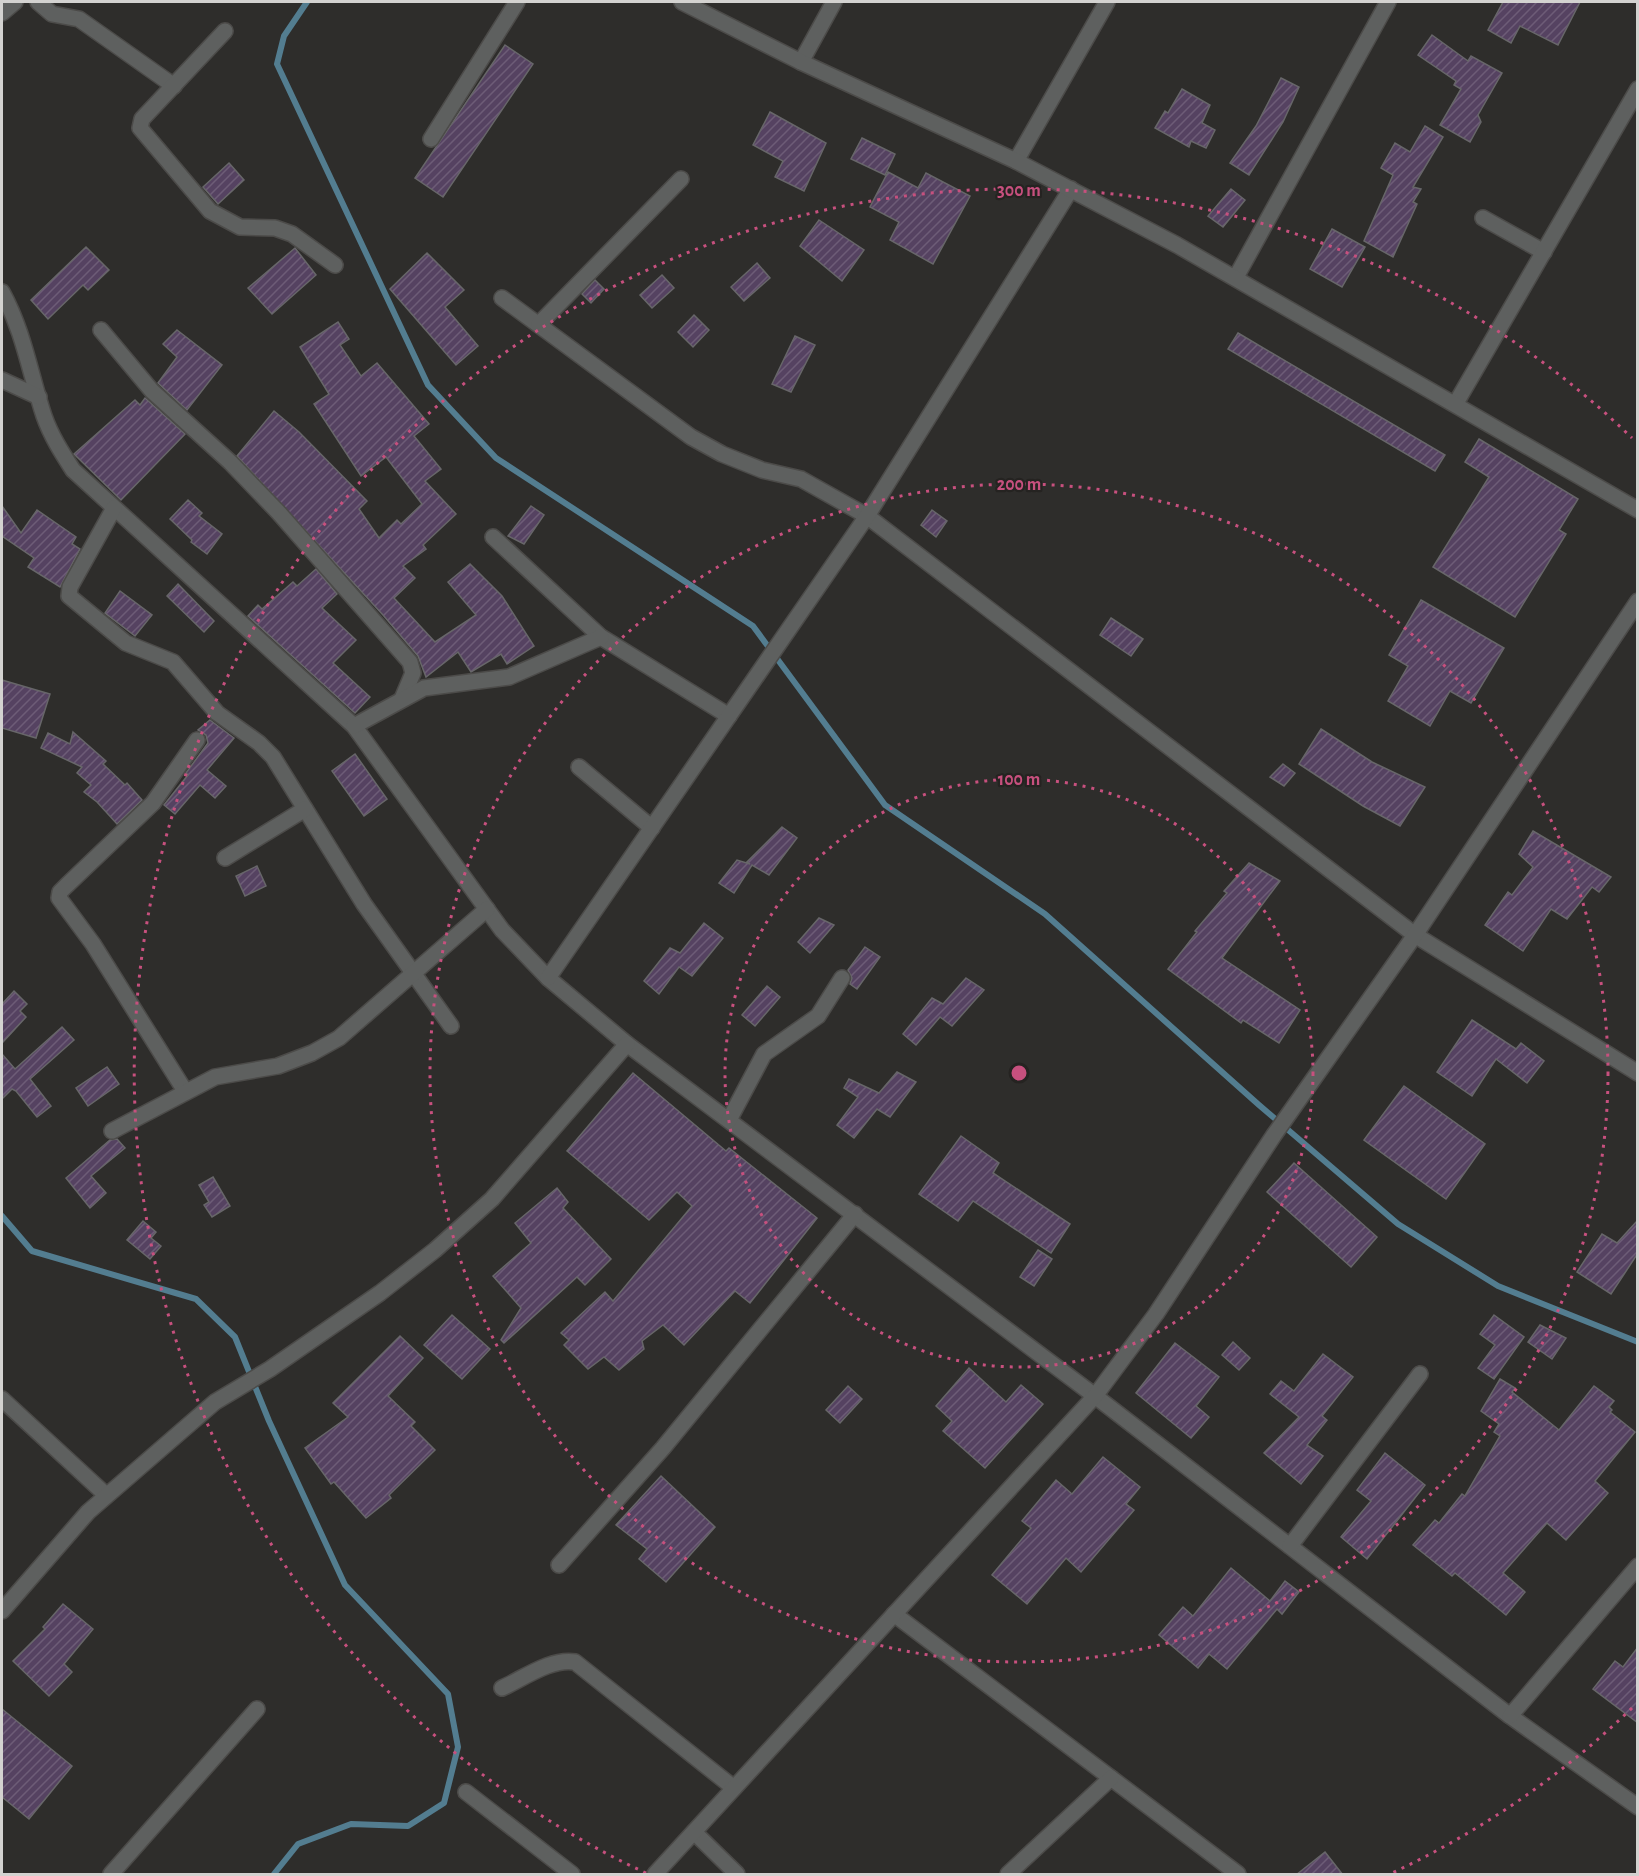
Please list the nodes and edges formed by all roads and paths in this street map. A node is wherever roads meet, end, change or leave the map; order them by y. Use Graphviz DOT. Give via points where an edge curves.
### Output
graph roads {
  1 [pos="15,2"];
  2 [pos="38,2"];
  3 [pos="517,2"];
  4 [pos="682,2"];
  5 [pos="834,2"];
  6 [pos="1107,2"];
  7 [pos="1388,2"];
  8 [pos="2,13"];
  9 [pos="225,31"];
  10 [pos="801,62"];
  11 [pos="174,86"];
  12 [pos="1638,89"];
  13 [pos="431,139"];
  14 [pos="1016,161"];
  15 [pos="681,179"];
  16 [pos="1071,189"];
  17 [pos="1484,218"];
  18 [pos="1544,252"];
  19 [pos="335,265"];
  20 [pos="1236,277"];
  21 [pos="2,292"];
  22 [pos="502,298"];
  23 [pos="538,324"];
  24 [pos="101,330"];
  25 [pos="2,380"];
  26 [pos="39,397"];
  27 [pos="1456,403"];
  28 [pos="114,508"];
  29 [pos="1638,510"];
  30 [pos="867,516"];
  31 [pos="493,537"];
  32 [pos="1638,601"];
  33 [pos="601,637"];
  34 [pos="402,699"];
  35 [pos="729,716"];
  36 [pos="354,726"];
  37 [pos="198,740"];
  38 [pos="579,767"];
  39 [pos="305,809"];
  40 [pos="652,828"];
  41 [pos="225,858"];
  42 [pos="487,909"];
  43 [pos="1414,935"];
  44 [pos="414,975"];
  45 [pos="548,978"];
  46 [pos="842,978"];
  47 [pos="451,1026"];
  48 [pos="627,1044"];
  49 [pos="1638,1073"];
  50 [pos="185,1091"];
  51 [pos="729,1120"];
  52 [pos="112,1131"];
  53 [pos="855,1214"];
  54 [pos="1420,1374"];
  55 [pos="1095,1396"];
  56 [pos="2,1399"];
  57 [pos="106,1495"];
  58 [pos="1290,1546"];
  59 [pos="559,1565"];
  60 [pos="1638,1566"];
  61 [pos="2,1611"];
  62 [pos="894,1614"];
  63 [pos="502,1688"];
  64 [pos="257,1709"];
  65 [pos="1510,1716"];
  66 [pos="1111,1778"];
  67 [pos="734,1788"];
  68 [pos="466,1792"];
  69 [pos="1638,1807"];
  70 [pos="694,1832"];
  71 [pos="111,1875"];
  72 [pos="572,1875"];
  73 [pos="655,1875"];
  74 [pos="737,1875"];
  75 [pos="1008,1875"];
  76 [pos="1238,1875"];
  1 -- 8 [label="street"];
  2 -- 11 [label="street" via="52,14 79,19"];
  3 -- 13 [label="street"];
  4 -- 10 [label="street"];
  5 -- 10 [label="street"];
  6 -- 14 [label="street"];
  7 -- 20 [label="street"];
  9 -- 11 [label="street"];
  10 -- 14 [label="street"];
  11 -- 19 [label="street" via="142,119 140,128 210,211 240,226 275,228 292,234"];
  12 -- 18 [label="street"];
  14 -- 16 [label="street"];
  15 -- 23 [label="street"];
  16 -- 20 [label="street"];
  16 -- 30 [label="street"];
  17 -- 18 [label="street"];
  18 -- 27 [label="street"];
  20 -- 27 [label="street"];
  21 -- 26 [label="street" via="28,352"];
  22 -- 23 [label="street"];
  23 -- 30 [label="street" via="691,437 762,470 801,479"];
  24 -- 34 [label="street" via="152,391 279,513 410,662 413,673"];
  25 -- 26 [label="street"];
  26 -- 28 [label="street" via="44,417 74,470"];
  27 -- 29 [label="street"];
  28 -- 36 [label="street"];
  28 -- 39 [label="street" via="70,587 69,596 126,643 173,662 217,713 273,757"];
  30 -- 35 [label="street"];
  30 -- 43 [label="street"];
  31 -- 33 [label="street"];
  32 -- 43 [label="street"];
  33 -- 34 [label="street" via="509,677 424,688"];
  33 -- 35 [label="street"];
  34 -- 36 [label="street"];
  35 -- 40 [label="street"];
  36 -- 42 [label="street"];
  37 -- 50 [label="street" via="153,803 60,892 59,898 93,944"];
  38 -- 40 [label="street"];
  39 -- 41 [label="street"];
  39 -- 44 [label="street"];
  40 -- 45 [label="street"];
  42 -- 44 [label="street"];
  42 -- 45 [label="street"];
  43 -- 49 [label="street"];
  43 -- 55 [label="street" via="1293,1107 1156,1314"];
  44 -- 47 [label="street"];
  44 -- 50 [label="street" via="360,1022 312,1053 278,1066 226,1073"];
  45 -- 48 [label="street"];
  46 -- 51 [label="street" via="819,1016 764,1054"];
  48 -- 51 [label="street"];
  48 -- 57 [label="street" via="492,1199 435,1250 380,1293 215,1402"];
  50 -- 52 [label="street"];
  51 -- 53 [label="street"];
  53 -- 55 [label="street"];
  53 -- 59 [label="street" via="663,1448"];
  54 -- 58 [label="street"];
  55 -- 58 [label="street"];
  55 -- 62 [label="street"];
  56 -- 57 [label="street"];
  57 -- 61 [label="street"];
  58 -- 65 [label="street"];
  60 -- 65 [label="street"];
  62 -- 66 [label="street"];
  62 -- 67 [label="street"];
  63 -- 67 [label="street" via="554,1663 575,1662"];
  64 -- 71 [label="street"];
  65 -- 69 [label="street"];
  66 -- 75 [label="street"];
  66 -- 76 [label="street"];
  67 -- 70 [label="street"];
  68 -- 72 [label="street"];
  70 -- 73 [label="street"];
  70 -- 74 [label="street"];
}
